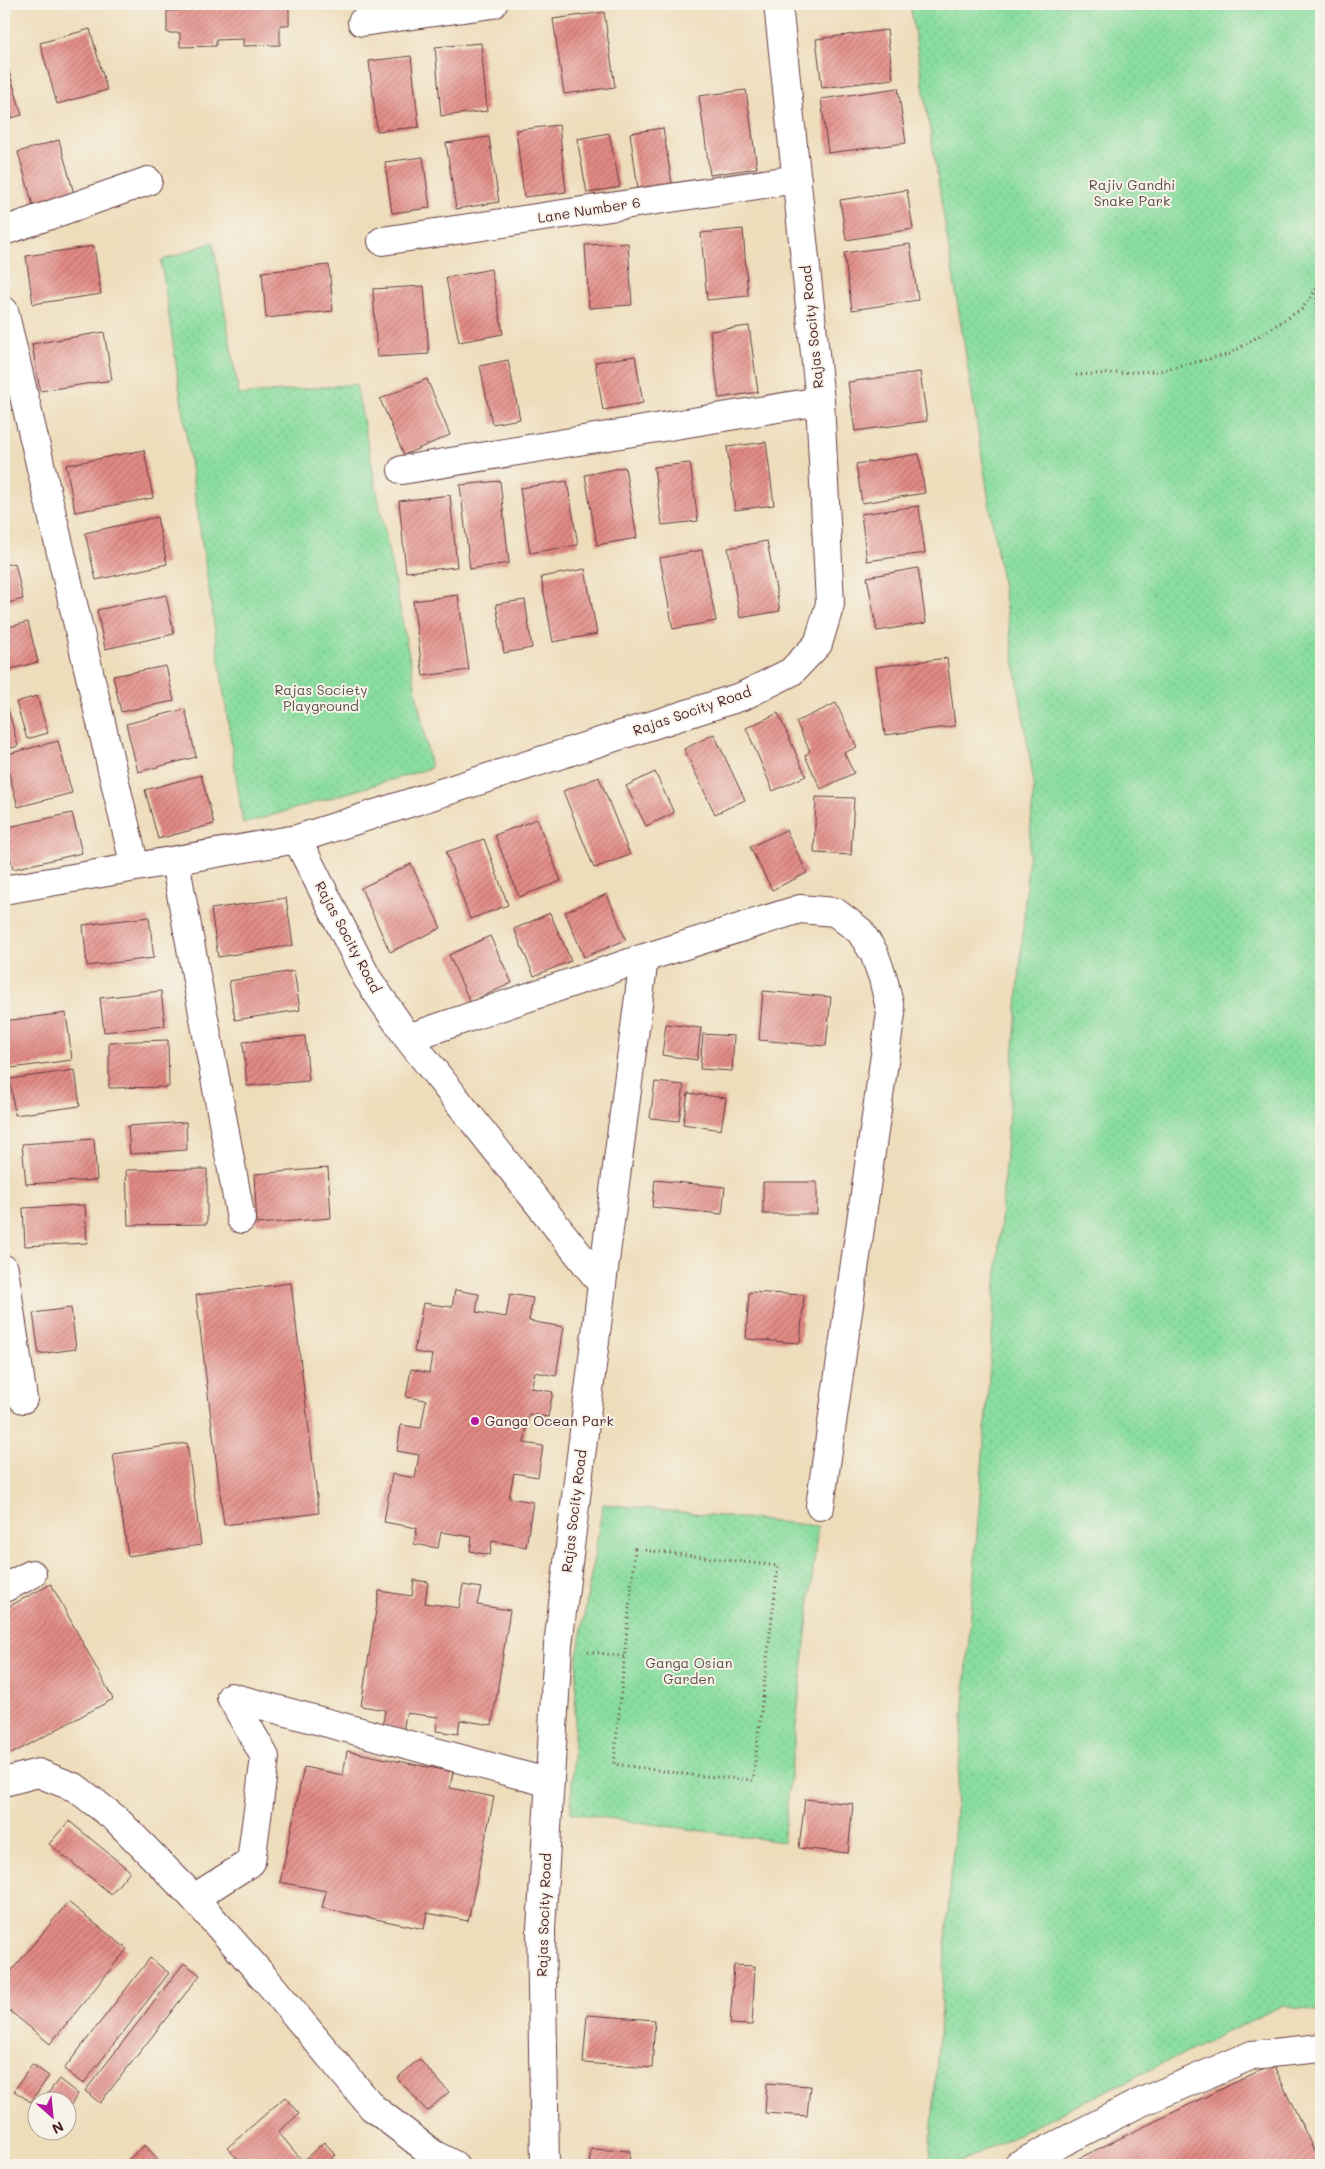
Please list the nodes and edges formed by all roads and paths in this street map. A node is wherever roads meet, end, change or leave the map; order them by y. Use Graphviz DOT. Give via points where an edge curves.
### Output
graph roads {
  1 [pos="492,4"];
  2 [pos="778,4"];
  3 [pos="362,22"];
  4 [pos="797,179"];
  5 [pos="148,181"];
  6 [pos="4,230"];
  7 [pos="382,241"];
  8 [pos="1321,264"];
  9 [pos="1316,289"];
  10 [pos="4,311"];
  11 [pos="1076,375"];
  12 [pos="820,401"];
  13 [pos="1321,410"];
  14 [pos="402,470"];
  15 [pos="297,839"];
  16 [pos="175,860"];
  17 [pos="134,867"];
  18 [pos="4,890"];
  19 [pos="644,958"];
  20 [pos="408,1038"];
  21 [pos="241,1219"];
  22 [pos="4,1269"];
  23 [pos="602,1284"];
  24 [pos="23,1398"];
  25 [pos="820,1506"];
  26 [pos="32,1574"];
  27 [pos="4,1588"];
  28 [pos="753,1780"];
  29 [pos="4,1782"];
  30 [pos="550,1783"];
  31 [pos="194,1898"];
  32 [pos="1321,2048"];
  33 [pos="454,2165"];
  34 [pos="546,2165"];
  35 [pos="1018,2165"];
  1 -- 3 [label="street"];
  2 -- 4 [label="street, Rajas Socity Road"];
  4 -- 7 [label="street, Lane Number 6"];
  4 -- 12 [label="street, Rajas Socity Road"];
  5 -- 6 [label="street"];
  8 -- 9 [label="path"];
  9 -- 11 [label="path" via="1302,309 1230,354 1158,371"];
  9 -- 13 [label="path"];
  10 -- 17 [label="street"];
  12 -- 14 [label="street"];
  12 -- 15 [label="street, Rajas Socity Road" via="830,604 818,644 791,672 743,696"];
  15 -- 16 [label="street"];
  15 -- 20 [label="street, Rajas Socity Road" via="367,978"];
  16 -- 17 [label="street"];
  16 -- 21 [label="street"];
  17 -- 18 [label="street"];
  19 -- 20 [label="street"];
  19 -- 23 [label="street"];
  19 -- 25 [label="street" via="800,909 835,912 860,931 874,953 883,978 891,1013"];
  20 -- 23 [label="street, Rajas Socity Road"];
  22 -- 24 [label="street"];
  23 -- 30 [label="street, Rajas Socity Road" via="558,1646"];
  26 -- 27 [label="street"];
  28 -- 28 [label="path" via="778,1566 635,1549 614,1764"];
  29 -- 31 [label="street" via="38,1773 76,1788 116,1819"];
  30 -- 31 [label="street" via="231,1697 265,1757 251,1862"];
  30 -- 34 [label="street, Rajas Socity Road" via="540,1929"];
  31 -- 33 [label="street" via="372,2106 433,2154"];
  32 -- 35 [label="street" via="1252,2055 1137,2104"];
}
